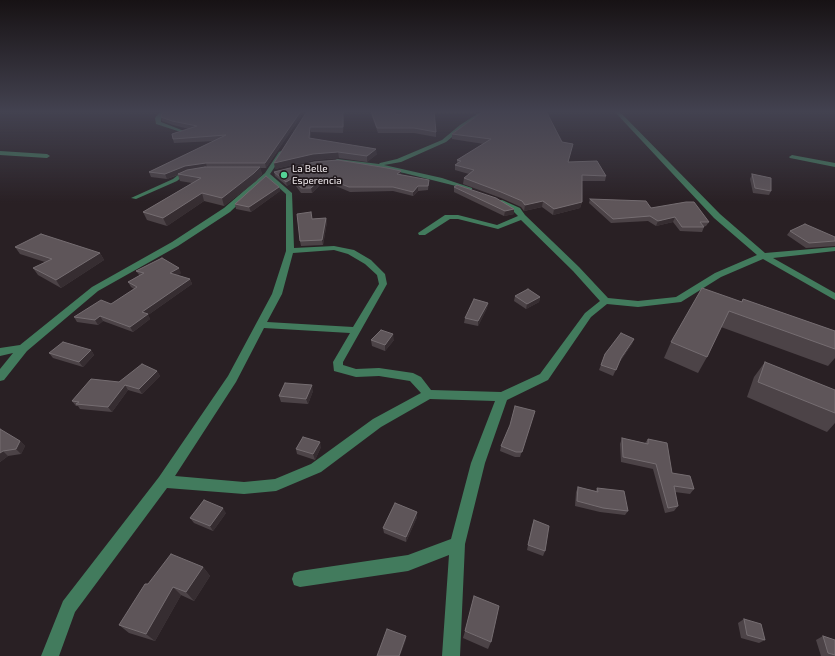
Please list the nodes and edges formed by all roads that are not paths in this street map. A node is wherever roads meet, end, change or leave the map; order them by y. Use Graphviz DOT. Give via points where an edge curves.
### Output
graph roads {
  1 [pos="443,142"];
  2 [pos="645,142"];
  3 [pos="286,145"];
  4 [pos="0,153"];
  5 [pos="47,156"];
  6 [pos="792,157"];
  7 [pos="326,162"];
  8 [pos="367,164"];
  9 [pos="835,165"];
  10 [pos="281,171"];
  11 [pos="200,172"];
  12 [pos="266,172"];
  13 [pos="480,193"];
  14 [pos="134,198"];
  15 [pos="492,198"];
  16 [pos="522,217"];
  17 [pos="422,233"];
  18 [pos="835,249"];
  19 [pos="290,250"];
  20 [pos="763,256"];
  21 [pos="835,297"];
  22 [pos="605,301"];
  23 [pos="260,325"];
  24 [pos="356,330"];
  25 [pos="23,348"];
  26 [pos="0,352"];
  27 [pos="0,377"];
  28 [pos="428,394"];
  29 [pos="502,397"];
  30 [pos="164,481"];
  31 [pos="457,544"];
  32 [pos="300,579"];
  33 [pos="50,656"];
  34 [pos="451,656"];
  1 -- 8 [label="street" via="399,161"];
  2 -- 20 [label="street" via="717,216"];
  3 -- 12 [label="street"];
  4 -- 5 [label="street"];
  6 -- 9 [label="street"];
  7 -- 8 [label="street"];
  8 -- 13 [label="street" via="440,179"];
  10 -- 12 [label="street"];
  11 -- 14 [label="street" via="180,176"];
  12 -- 19 [label="street" via="289,193"];
  12 -- 25 [label="street" via="227,210 175,244 95,289"];
  15 -- 16 [label="street" via="517,210"];
  16 -- 17 [label="street" via="498,227 448,217"];
  16 -- 22 [label="street"];
  18 -- 20 [label="street"];
  19 -- 23 [label="street" via="277,294"];
  19 -- 24 [label="street" via="328,248 351,252 381,274 383,284"];
  20 -- 21 [label="street"];
  20 -- 22 [label="street" via="718,274 678,300 638,304"];
  22 -- 29 [label="street" via="588,315 544,377"];
  23 -- 24 [label="street"];
  23 -- 30 [label="street" via="232,379"];
  24 -- 28 [label="street" via="338,362 338,368 356,373 379,372 413,377"];
  25 -- 26 [label="street"];
  25 -- 27 [label="street"];
  28 -- 29 [label="street"];
  28 -- 30 [label="street" via="377,423 316,468 276,485 244,488"];
  29 -- 31 [label="street" via="478,463"];
  30 -- 33 [label="street" via="69,607"];
  31 -- 32 [label="street" via="408,563"];
  31 -- 34 [label="street"];
}
